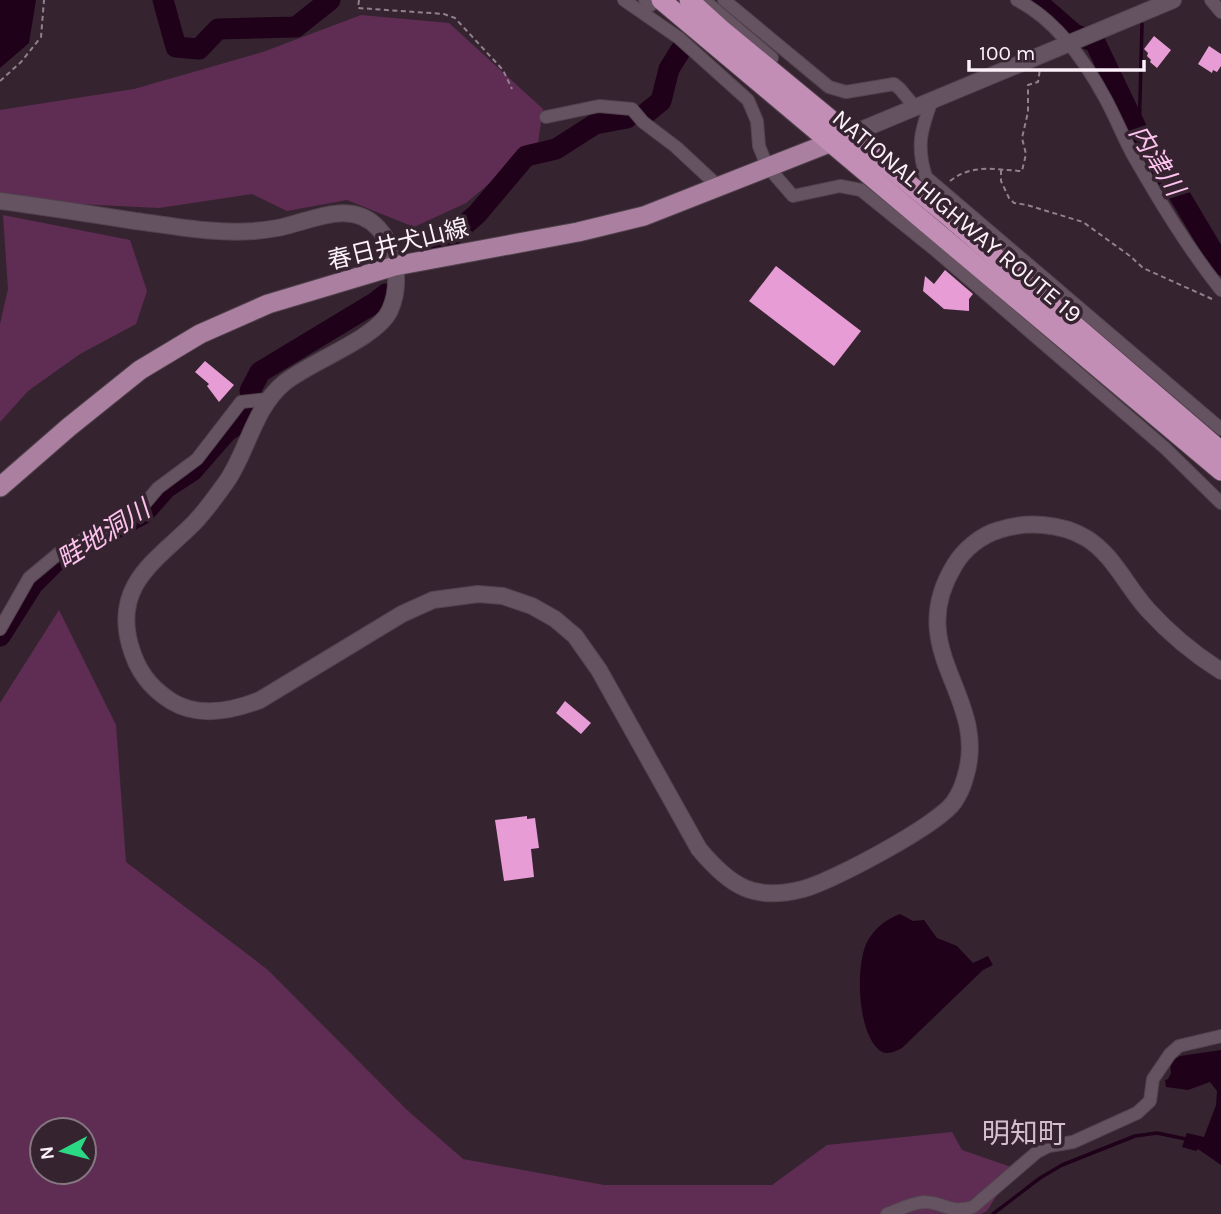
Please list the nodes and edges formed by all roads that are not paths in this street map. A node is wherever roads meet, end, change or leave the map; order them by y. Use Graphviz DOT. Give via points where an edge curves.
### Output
graph roads {
  1 [pos="624,0"];
  2 [pos="695,0"];
  3 [pos="724,0"];
  4 [pos="1017,0"];
  5 [pos="1173,0"];
  6 [pos="1211,0"];
  7 [pos="656,2"];
  8 [pos="1221,12"];
  9 [pos="1068,44"];
  10 [pos="772,58"];
  11 [pos="932,100"];
  12 [pos="915,107"];
  13 [pos="546,117"];
  14 [pos="840,138"];
  15 [pos="767,166"];
  16 [pos="719,187"];
  17 [pos="0,201"];
  18 [pos="395,266"];
  19 [pos="1217,295"];
  20 [pos="269,399"];
  21 [pos="1221,429"];
  22 [pos="1221,451"];
  23 [pos="1221,471"];
  24 [pos="0,487"];
  25 [pos="1221,503"];
  26 [pos="0,629"];
  27 [pos="1221,671"];
  28 [pos="1221,1036"];
  29 [pos="887,1214"];
  1 -- 15 [label="street" via="679,38 748,100"];
  2 -- 10 [label="street"];
  2 -- 14 [label="highway, NATIONAL HIGHWAY ROUTE 19"];
  3 -- 12 [label="street" via="830,87 846,92 894,85"];
  4 -- 9 [label="street" via="1037,10"];
  5 -- 9 [label="street"];
  6 -- 8 [label="street"];
  7 -- 14 [label="highway, NATIONAL HIGHWAY ROUTE 19"];
  9 -- 11 [label="street"];
  9 -- 19 [label="street" via="1105,97 1127,145"];
  11 -- 12 [label="street"];
  11 -- 21 [label="street" via="919,142 926,177"];
  12 -- 14 [label="street"];
  13 -- 16 [label="street" via="599,106 632,109"];
  14 -- 15 [label="main road, 春日井犬山線"];
  14 -- 22 [label="highway, NATIONAL HIGHWAY ROUTE 19" via="1052,304"];
  14 -- 23 [label="highway, NATIONAL HIGHWAY ROUTE 19" via="930,229"];
  15 -- 16 [label="main road, 春日井犬山線"];
  15 -- 25 [label="street" via="793,196 840,186 861,190 1165,448"];
  16 -- 18 [label="main road, 春日井犬山線" via="644,216"];
  17 -- 18 [label="street" via="211,232 284,227 348,213 366,218 378,228"];
  18 -- 20 [label="street" via="396,289 390,311 378,327 291,378"];
  18 -- 24 [label="main road, 春日井犬山線" via="268,303 200,334 140,370"];
  20 -- 26 [label="street" via="241,402 197,459 158,488 142,507 59,553 29,578"];
  20 -- 27 [label="street" via="234,471 208,509 162,551 132,592 127,615 129,640 141,673 153,688 174,703 199,711 240,708 433,600 466,594 503,596 555,619 575,636 599,670 699,849 717,870 753,894 797,891 835,877 930,823 953,804 971,755 961,702 936,633 937,605 959,557 996,530 1037,525 1062,528 1086,538 1173,635"];
  28 -- 29 [label="street" via="1179,1046 1170,1054 1153,1079 1150,1101 1137,1113 1073,1142 1037,1152 973,1207 954,1211 922,1202"];
}
